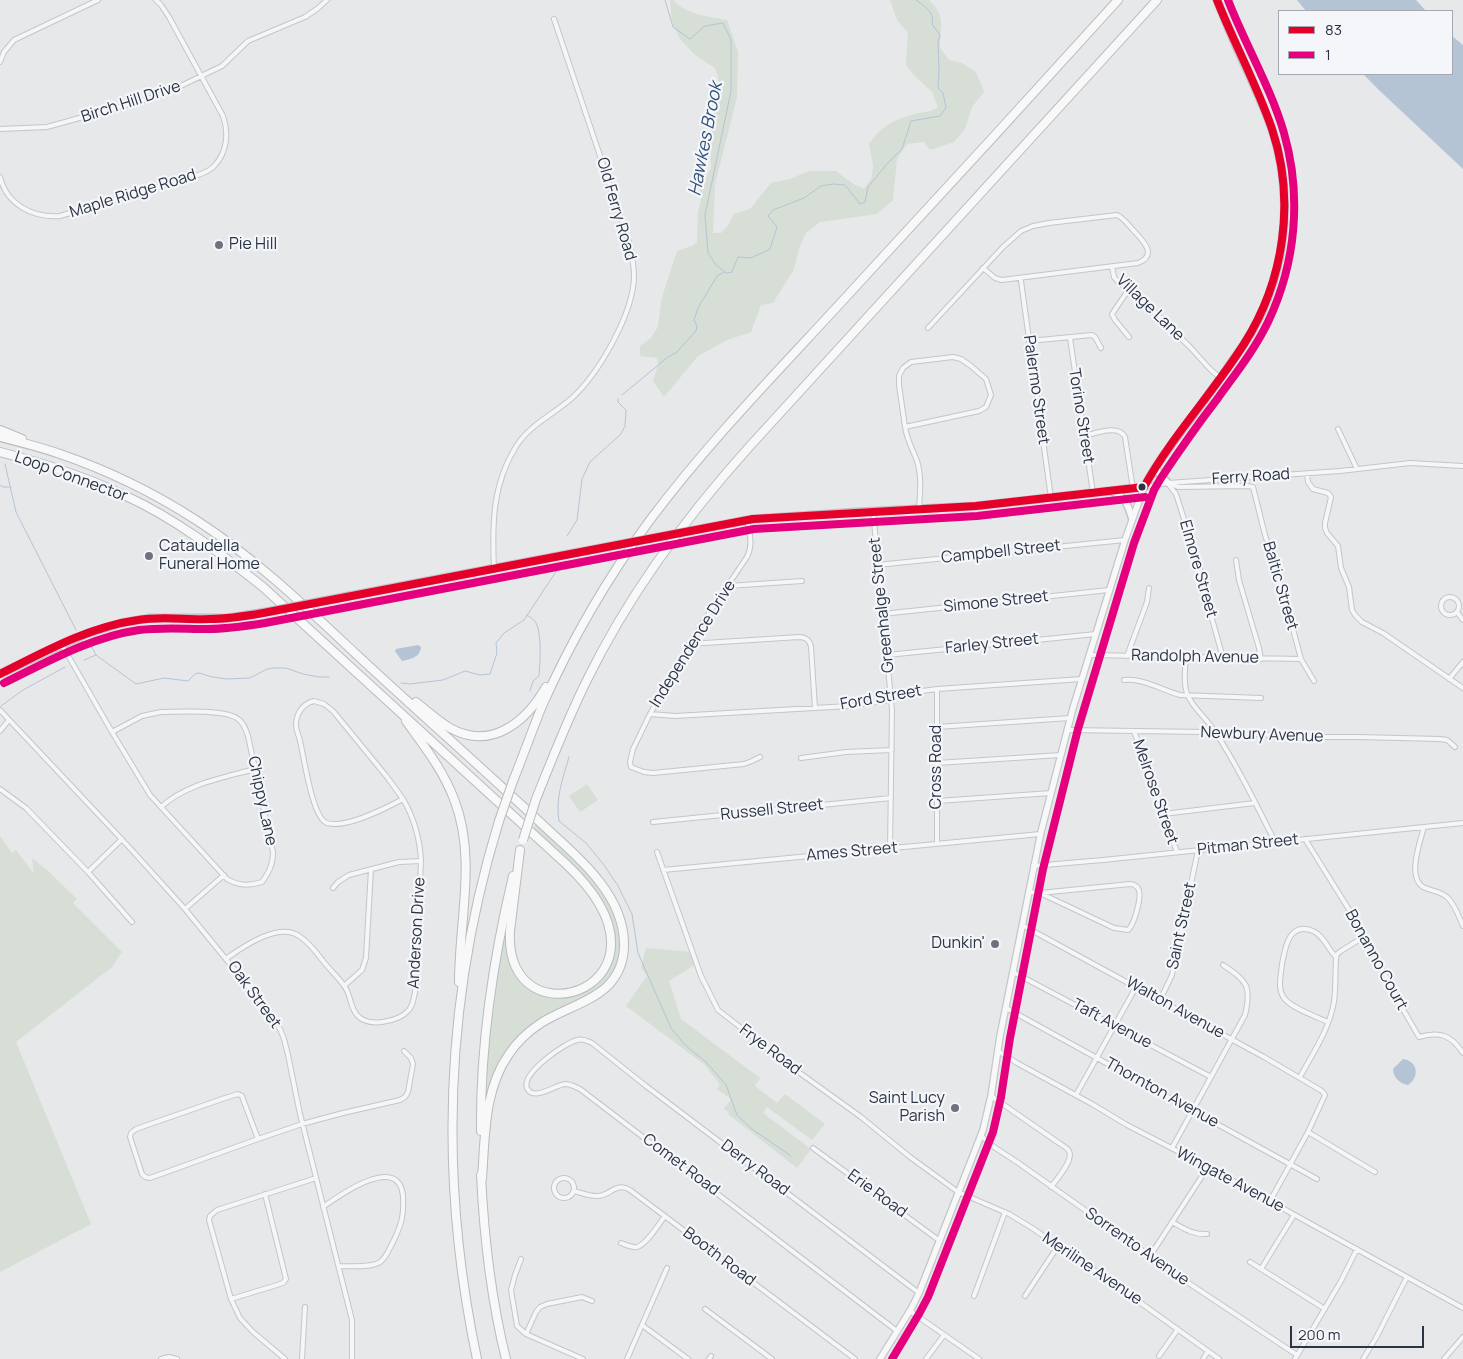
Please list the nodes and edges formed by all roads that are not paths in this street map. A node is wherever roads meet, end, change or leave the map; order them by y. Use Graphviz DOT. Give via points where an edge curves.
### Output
graph roads {
  1 [pos="98,0"];
  2 [pos="156,0"];
  3 [pos="327,0"];
  4 [pos="1118,0"];
  5 [pos="1157,0"];
  6 [pos="1217,0"];
  7 [pos="554,19"];
  8 [pos="0,62"];
  9 [pos="202,77"];
  10 [pos="0,129"];
  11 [pos="0,177"];
  12 [pos="1112,267"];
  13 [pos="983,268"];
  14 [pos="1022,281"];
  15 [pos="1129,289"];
  16 [pos="928,328"];
  17 [pos="1129,337"];
  18 [pos="1070,338"];
  19 [pos="1029,341"];
  20 [pos="1101,348"];
  21 [pos="1220,378"];
  22 [pos="905,428"];
  23 [pos="1338,429"];
  24 [pos="0,430"];
  25 [pos="1084,436"];
  26 [pos="0,437"];
  27 [pos="0,452"];
  28 [pos="58,454"];
  29 [pos="1463,466"];
  30 [pos="1156,468"];
  31 [pos="1358,469"];
  32 [pos="1307,473"];
  33 [pos="1168,483"];
  34 [pos="1144,487"];
  35 [pos="1133,489"];
  36 [pos="1112,491"];
  37 [pos="1093,493"];
  38 [pos="1051,498"];
  39 [pos="919,509"];
  40 [pos="872,511"];
  41 [pos="1132,518"];
  42 [pos="747,520"];
  43 [pos="1125,540"];
  44 [pos="1236,560"];
  45 [pos="877,564"];
  46 [pos="494,569"];
  47 [pos="802,581"];
  48 [pos="728,586"];
  49 [pos="1149,588"];
  50 [pos="1110,590"];
  51 [pos="1457,612"];
  52 [pos="882,614"];
  53 [pos="1463,620"];
  54 [pos="1096,634"];
  55 [pos="62,644"];
  56 [pos="689,644"];
  57 [pos="358,655"];
  58 [pos="887,655"];
  59 [pos="1090,655"];
  60 [pos="1127,656"];
  61 [pos="1186,657"];
  62 [pos="1224,658"];
  63 [pos="1261,659"];
  64 [pos="1301,659"];
  65 [pos="564,662"];
  66 [pos="1463,662"];
  67 [pos="0,674"];
  68 [pos="1082,679"];
  69 [pos="1449,679"];
  70 [pos="1124,680"];
  71 [pos="1314,681"];
  72 [pos="1463,688"];
  73 [pos="937,689"];
  74 [pos="1187,695"];
  75 [pos="891,698"];
  76 [pos="1261,698"];
  77 [pos="815,708"];
  78 [pos="398,709"];
  79 [pos="0,710"];
  80 [pos="650,714"];
  81 [pos="1070,718"];
  82 [pos="10,720"];
  83 [pos="937,726"];
  84 [pos="0,730"];
  85 [pos="1067,730"];
  86 [pos="1134,731"];
  87 [pos="112,732"];
  88 [pos="1215,732"];
  89 [pos="1455,747"];
  90 [pos="892,750"];
  91 [pos="1060,755"];
  92 [pos="760,757"];
  93 [pos="801,758"];
  94 [pos="937,762"];
  95 [pos="255,769"];
  96 [pos="0,789"];
  97 [pos="1051,793"];
  98 [pos="891,798"];
  99 [pos="403,800"];
  100 [pos="937,801"];
  101 [pos="1255,803"];
  102 [pos="161,807"];
  103 [pos="1163,814"];
  104 [pos="653,822"];
  105 [pos="1463,823"];
  106 [pos="1424,827"];
  107 [pos="1040,834"];
  108 [pos="122,839"];
  109 [pos="1305,839"];
  110 [pos="1275,842"];
  111 [pos="937,844"];
  112 [pos="890,849"];
  113 [pos="520,850"];
  114 [pos="1198,850"];
  115 [pos="657,852"];
  116 [pos="1177,852"];
  117 [pos="421,861"];
  118 [pos="1033,866"];
  119 [pos="371,870"];
  120 [pos="664,870"];
  121 [pos="88,872"];
  122 [pos="224,875"];
  123 [pos="334,888"];
  124 [pos="1028,892"];
  125 [pos="1040,893"];
  126 [pos="185,909"];
  127 [pos="132,922"];
  128 [pos="1022,925"];
  129 [pos="1463,926"];
  130 [pos="1365,936"];
  131 [pos="1336,956"];
  132 [pos="227,958"];
  133 [pos="1223,965"];
  134 [pos="1013,972"];
  135 [pos="344,986"];
  136 [pos="1136,987"];
  137 [pos="1160,1000"];
  138 [pos="460,1003"];
  139 [pos="1006,1008"];
  140 [pos="1328,1022"];
  141 [pos="1114,1026"];
  142 [pos="1232,1040"];
  143 [pos="592,1043"];
  144 [pos="998,1051"];
  145 [pos="404,1052"];
  146 [pos="1463,1054"];
  147 [pos="1097,1058"];
  148 [pos="1211,1077"];
  149 [pos="1300,1077"];
  150 [pos="991,1096"];
  151 [pos="1076,1096"];
  152 [pos="1193,1111"];
  153 [pos="302,1124"];
  154 [pos="1308,1132"];
  155 [pos="980,1135"];
  156 [pos="258,1139"];
  157 [pos="813,1148"];
  158 [pos="1172,1148"];
  159 [pos="1290,1164"];
  160 [pos="1208,1167"];
  161 [pos="1375,1172"];
  162 [pos="316,1178"];
  163 [pos="482,1179"];
  164 [pos="1317,1179"];
  165 [pos="1051,1187"];
  166 [pos="574,1191"];
  167 [pos="958,1192"];
  168 [pos="265,1194"];
  169 [pos="1270,1202"];
  170 [pos="323,1207"];
  171 [pos="1005,1212"];
  172 [pos="1294,1215"];
  173 [pos="665,1216"];
  174 [pos="1172,1222"];
  175 [pos="1207,1234"];
  176 [pos="940,1241"];
  177 [pos="622,1243"];
  178 [pos="1058,1246"];
  179 [pos="1357,1250"];
  180 [pos="1150,1256"];
  181 [pos="521,1259"];
  182 [pos="1250,1262"];
  183 [pos="339,1266"];
  184 [pos="667,1268"];
  185 [pos="1261,1269"];
  186 [pos="1408,1277"];
  187 [pos="919,1292"];
  188 [pos="974,1296"];
  189 [pos="1025,1296"];
  190 [pos="231,1299"];
  191 [pos="592,1301"];
  192 [pos="305,1307"];
  193 [pos="1463,1308"];
  194 [pos="705,1309"];
  195 [pos="1325,1309"];
  196 [pos="910,1311"];
  197 [pos="642,1325"];
  198 [pos="1178,1329"];
  199 [pos="898,1331"];
  200 [pos="526,1334"];
  201 [pos="944,1335"];
  202 [pos="1463,1336"];
  203 [pos="1208,1351"];
  204 [pos="1159,1356"];
  205 [pos="1296,1357"];
  206 [pos="161,1359"];
  207 [pos="177,1359"];
  208 [pos="285,1359"];
  209 [pos="302,1359"];
  210 [pos="352,1359"];
  211 [pos="477,1359"];
  212 [pos="506,1359"];
  213 [pos="583,1359"];
  214 [pos="627,1359"];
  215 [pos="688,1359"];
  216 [pos="772,1359"];
  217 [pos="855,1359"];
  218 [pos="880,1359"];
  219 [pos="926,1359"];
  220 [pos="979,1359"];
  221 [pos="1203,1359"];
  222 [pos="1219,1359"];
  223 [pos="1363,1359"];
  224 [pos="1444,1359"];
  1 -- 8 [label="street" via="14,40"];
  2 -- 9 [label="street, Maple Ridge Road" via="169,16"];
  3 -- 9 [label="street, Birch Hill Drive" via="305,16 248,41 228,62"];
  4 -- 65 [label="highway" via="695,463 649,521 614,573"];
  5 -- 113 [label="highway, bridge" via="700,503 643,582 587,679 536,799"];
  6 -- 21 [label="main road" via="1270,124 1282,167 1284,190 1277,271 1260,316"];
  7 -- 46 [label="street, Old Ferry Road" via="629,242 634,276 626,314 601,363 572,398 531,428 508,460 495,500"];
  9 -- 10 [label="street, Birch Hill Drive" via="162,95 60,124"];
  9 -- 11 [label="street, Maple Ridge Road" via="227,128 225,147 214,166 198,176 50,216 30,212 14,202"];
  12 -- 13 [label="street, Village Lane" via="1002,280"];
  12 -- 13 [label="street" via="1141,262 1148,253 1145,243 1117,215 1049,222 1027,228"];
  12 -- 15 [label="street, Village Lane" via="1116,280"];
  13 -- 16 [label="street"];
  14 -- 19 [label="street, Palermo Street"];
  15 -- 17 [label="street" via="1112,314"];
  15 -- 21 [label="street, Village Lane"];
  18 -- 19 [label="street"];
  18 -- 20 [label="street" via="1094,336"];
  18 -- 25 [label="street, Torino Street"];
  19 -- 38 [label="street, Palermo Street"];
  21 -- 30 [label="main road"];
  22 -- 22 [label="street" via="986,407 991,395 986,379 961,359 953,357 911,362 899,376"];
  22 -- 39 [label="street" via="920,472"];
  23 -- 31 [label="street"];
  24 -- 28 [label="highway"];
  25 -- 35 [label="street" via="1116,430 1123,434"];
  25 -- 37 [label="street, Torino Street"];
  26 -- 28 [label="highway, Loop Connector"];
  27 -- 78 [label="highway, Loop Connector" via="40,462 127,496 217,550 263,587"];
  28 -- 57 [label="highway, Loop Connector" via="126,481 197,521 263,569"];
  29 -- 31 [label="street, Ferry Road" via="1410,463"];
  30 -- 33 [label="main road"];
  30 -- 34 [label="main road"];
  31 -- 32 [label="street, Ferry Road"];
  32 -- 33 [label="street, Ferry Road"];
  32 -- 69 [label="street" via="1313,489 1328,493 1331,498 1325,528 1338,546 1355,615"];
  33 -- 34 [label="street, Ferry Road"];
  33 -- 62 [label="street, Elmore Street" via="1176,494"];
  33 -- 64 [label="street, Baltic Street" via="1178,487 1253,487"];
  34 -- 35 [label="main road"];
  34 -- 41 [label="main road"];
  35 -- 36 [label="main road"];
  36 -- 37 [label="main road"];
  36 -- 41 [label="main road" via="1126,500"];
  37 -- 38 [label="main road"];
  38 -- 39 [label="main road"];
  39 -- 40 [label="main road"];
  40 -- 42 [label="main road"];
  40 -- 45 [label="street, Greenhalge Street"];
  41 -- 43 [label="main road"];
  42 -- 46 [label="main road, bridge"];
  42 -- 48 [label="street, Independence Drive" via="750,552"];
  43 -- 45 [label="street, Campbell Street"];
  43 -- 50 [label="main road"];
  44 -- 63 [label="street"];
  45 -- 52 [label="street, Greenhalge Street"];
  46 -- 55 [label="main road, bridge" via="271,612 228,618 131,620"];
  47 -- 48 [label="street"];
  48 -- 56 [label="street, Independence Drive"];
  49 -- 60 [label="street" via="1149,602"];
  50 -- 52 [label="street, Simone Street"];
  50 -- 54 [label="main road"];
  51 -- 51 [label="street" via="1452,615 1444,613 1440,606 1443,600 1454,598 1459,606"];
  51 -- 53 [label="street"];
  52 -- 58 [label="street, Greenhalge Street"];
  54 -- 58 [label="street, Farley Street"];
  54 -- 59 [label="main road"];
  55 -- 67 [label="main road"];
  55 -- 87 [label="street, Chippy Lane"];
  56 -- 77 [label="street" via="805,638 811,647"];
  56 -- 80 [label="street, Independence Drive"];
  57 -- 65 [label="highway" via="450,728 480,736 502,732 524,717"];
  57 -- 163 [label="highway" via="586,865 608,893 622,926 623,960 604,990 593,999 537,1026 516,1044 500,1068 488,1107"];
  58 -- 75 [label="street, Greenhalge Street"];
  59 -- 60 [label="street, Randolph Avenue"];
  59 -- 68 [label="main road"];
  60 -- 61 [label="street, Randolph Avenue"];
  61 -- 62 [label="street, Randolph Avenue"];
  61 -- 74 [label="street" via="1184,677"];
  62 -- 63 [label="street, Randolph Avenue"];
  63 -- 64 [label="street, Randolph Avenue"];
  64 -- 71 [label="street, Baltic Street"];
  65 -- 138 [label="highway, bridge" via="535,723 499,821 478,902"];
  66 -- 69 [label="street"];
  68 -- 73 [label="street, Ford Street"];
  68 -- 81 [label="main road"];
  69 -- 72 [label="street"];
  70 -- 74 [label="street" via="1152,684"];
  73 -- 75 [label="street, Ford Street"];
  73 -- 83 [label="street, Cross Road"];
  74 -- 76 [label="street"];
  74 -- 88 [label="street"];
  75 -- 77 [label="street, Ford Street"];
  75 -- 90 [label="street, Greenhalge Street"];
  77 -- 80 [label="street, Ford Street" via="675,716"];
  78 -- 113 [label="highway" via="583,880 598,900 610,930 610,959 600,976 577,992 543,992 522,977 512,960 509,943"];
  78 -- 138 [label="highway" via="440,770 461,822 465,853"];
  79 -- 82 [label="street, Oak Street"];
  80 -- 92 [label="street, Independence Drive" via="631,755 631,767 653,773 736,765"];
  81 -- 83 [label="street"];
  81 -- 85 [label="main road"];
  82 -- 84 [label="street"];
  82 -- 108 [label="street, Oak Street"];
  83 -- 94 [label="street, Cross Road"];
  85 -- 86 [label="street, Newbury Avenue"];
  85 -- 91 [label="main road"];
  86 -- 88 [label="street, Newbury Avenue"];
  86 -- 103 [label="street, Melrose Street"];
  87 -- 95 [label="street, Chippy Lane" via="142,716 161,712 230,715 239,720 246,730"];
  87 -- 102 [label="street, Chippy Lane" via="150,795"];
  88 -- 89 [label="street, Newbury Avenue" via="1444,739"];
  88 -- 101 [label="street"];
  90 -- 93 [label="street"];
  90 -- 98 [label="street, Greenhalge Street"];
  91 -- 94 [label="street"];
  91 -- 97 [label="main road"];
  94 -- 100 [label="street, Cross Road"];
  95 -- 102 [label="street" via="184,790"];
  95 -- 122 [label="street, Chippy Lane" via="273,862 262,882 239,885"];
  96 -- 121 [label="street" via="26,808"];
  97 -- 100 [label="street"];
  97 -- 107 [label="main road"];
  98 -- 104 [label="street, Russell Street"];
  98 -- 112 [label="street, Greenhalge Street"];
  99 -- 99 [label="street, Anderson Drive" via="362,818 342,824 327,823 316,806 297,731 300,709 314,701 328,706"];
  99 -- 117 [label="street, Anderson Drive" via="416,829"];
  100 -- 111 [label="street, Cross Road"];
  101 -- 103 [label="street"];
  101 -- 110 [label="street"];
  102 -- 122 [label="street, Chippy Lane"];
  103 -- 116 [label="street, Melrose Street"];
  105 -- 106 [label="street, Pitman Street"];
  106 -- 109 [label="street, Pitman Street"];
  106 -- 129 [label="street" via="1415,876 1425,888 1448,898"];
  107 -- 111 [label="street, Ames Street"];
  107 -- 118 [label="main road"];
  108 -- 121 [label="street"];
  108 -- 126 [label="street, Oak Street"];
  109 -- 110 [label="street, Pitman Street"];
  109 -- 130 [label="street, Bonanno Court"];
  110 -- 114 [label="street, Pitman Street"];
  111 -- 112 [label="street, Ames Street"];
  112 -- 120 [label="street, Ames Street"];
  113 -- 163 [label="highway" via="500,933 487,1015 481,1089"];
  114 -- 116 [label="street, Pitman Street"];
  114 -- 137 [label="street, Saint Street" via="1172,974"];
  115 -- 120 [label="street, Frye Road"];
  116 -- 118 [label="street, Pitman Street"];
  117 -- 119 [label="street" via="405,861"];
  117 -- 135 [label="street, Anderson Drive" via="415,992 410,1010 386,1021 366,1021 354,1012"];
  118 -- 124 [label="main road"];
  119 -- 123 [label="street" via="343,878"];
  119 -- 135 [label="street" via="366,958 362,970"];
  120 -- 167 [label="street, Frye Road" via="702,976 718,1010"];
  121 -- 127 [label="street"];
  122 -- 126 [label="street"];
  124 -- 125 [label="street"];
  124 -- 128 [label="main road"];
  125 -- 125 [label="street" via="1130,884 1136,885 1140,894 1131,927 1123,930"];
  126 -- 132 [label="street, Oak Street"];
  128 -- 134 [label="main road"];
  128 -- 136 [label="street, Walton Avenue"];
  130 -- 131 [label="street"];
  130 -- 146 [label="street, Bonanno Court" via="1419,1038 1442,1035 1454,1041"];
  131 -- 140 [label="street" via="1334,1000"];
  131 -- 140 [label="street" via="1315,932 1298,931 1286,942 1280,982 1281,994 1286,1001"];
  132 -- 135 [label="street, Anderson Drive" via="262,938 288,931 307,941"];
  132 -- 153 [label="street, Oak Street" via="267,1009 284,1039"];
  133 -- 142 [label="street" via="1241,977 1248,992 1245,1015"];
  134 -- 139 [label="main road"];
  134 -- 141 [label="street, Taft Avenue"];
  136 -- 137 [label="street, Walton Avenue"];
  136 -- 141 [label="street"];
  137 -- 142 [label="street, Walton Avenue"];
  138 -- 211 [label="highway" via="452,1097 454,1193 464,1290"];
  139 -- 144 [label="main road"];
  139 -- 147 [label="street, Thornton Avenue"];
  140 -- 149 [label="street"];
  141 -- 147 [label="street"];
  141 -- 148 [label="street, Taft Avenue"];
  142 -- 148 [label="street"];
  142 -- 149 [label="street, Walton Avenue"];
  143 -- 187 [label="street, Derry Road"];
  143 -- 199 [label="street, Comet Road" via="577,1040 549,1056 528,1079 528,1089 538,1094 568,1084 580,1089"];
  144 -- 150 [label="main road"];
  144 -- 151 [label="street, Wingate Avenue"];
  145 -- 153 [label="street" via="413,1064 405,1097"];
  147 -- 151 [label="street"];
  147 -- 152 [label="street, Thornton Avenue"];
  148 -- 152 [label="street"];
  149 -- 154 [label="street, Walton Avenue" via="1325,1095"];
  150 -- 155 [label="main road"];
  150 -- 165 [label="street" via="1068,1151 1068,1163"];
  151 -- 158 [label="street, Wingate Avenue"];
  152 -- 158 [label="street"];
  152 -- 159 [label="street, Thornton Avenue"];
  153 -- 156 [label="street"];
  153 -- 162 [label="street, Oak Street"];
  154 -- 159 [label="street"];
  154 -- 161 [label="street"];
  155 -- 165 [label="street, Sorrento Avenue"];
  155 -- 167 [label="main road"];
  156 -- 156 [label="street" via="150,1178 142,1174 130,1137 136,1129 238,1094 244,1099"];
  157 -- 176 [label="street, Erie Road"];
  158 -- 160 [label="street, Wingate Avenue"];
  159 -- 164 [label="street, Thornton Avenue"];
  159 -- 169 [label="street"];
  160 -- 169 [label="street, Wingate Avenue"];
  160 -- 174 [label="street"];
  162 -- 168 [label="street"];
  162 -- 170 [label="street, Oak Street"];
  163 -- 212 [label="highway" via="488,1260"];
  165 -- 180 [label="street, Sorrento Avenue"];
  166 -- 166 [label="street, Booth Road" via="570,1197 562,1198 556,1193 555,1185 567,1179 573,1183"];
  166 -- 173 [label="street, Booth Road" via="596,1196 619,1187 626,1188"];
  167 -- 171 [label="street, Meriline Avenue"];
  167 -- 176 [label="main road"];
  168 -- 190 [label="street" via="217,1210 210,1216"];
  168 -- 190 [label="street" via="286,1279 277,1285"];
  169 -- 172 [label="street, Wingate Avenue"];
  170 -- 183 [label="street, Oak Street"];
  170 -- 183 [label="street" via="354,1187 384,1177 398,1180 402,1190 401,1226 382,1261 368,1266"];
  171 -- 178 [label="street, Meriline Avenue"];
  171 -- 188 [label="street"];
  172 -- 179 [label="street, Wingate Avenue"];
  172 -- 185 [label="street"];
  173 -- 177 [label="street" via="643,1244 634,1247"];
  173 -- 217 [label="street, Booth Road"];
  174 -- 175 [label="street" via="1193,1233"];
  174 -- 180 [label="street"];
  176 -- 187 [label="main road"];
  178 -- 189 [label="street"];
  178 -- 198 [label="street, Meriline Avenue"];
  179 -- 186 [label="street, Wingate Avenue"];
  179 -- 195 [label="street"];
  180 -- 205 [label="street, Sorrento Avenue"];
  181 -- 200 [label="street" via="511,1290 516,1324"];
  182 -- 185 [label="street"];
  183 -- 210 [label="street, Oak Street" via="352,1320"];
  184 -- 197 [label="street"];
  185 -- 195 [label="street"];
  186 -- 193 [label="street, Wingate Avenue"];
  186 -- 223 [label="street"];
  187 -- 196 [label="main road"];
  190 -- 208 [label="street" via="245,1324"];
  191 -- 200 [label="street" via="582,1297 540,1307"];
  192 -- 209 [label="street"];
  194 -- 216 [label="street"];
  195 -- 205 [label="street"];
  196 -- 199 [label="main road"];
  196 -- 201 [label="street"];
  197 -- 214 [label="street"];
  197 -- 215 [label="street"];
  198 -- 203 [label="street, Meriline Avenue"];
  198 -- 204 [label="street"];
  199 -- 218 [label="main road"];
  200 -- 213 [label="street"];
  201 -- 219 [label="street"];
  201 -- 220 [label="street"];
  202 -- 224 [label="street"];
  203 -- 221 [label="street"];
  203 -- 222 [label="street, Meriline Avenue"];
  206 -- 207 [label="street"];
}
